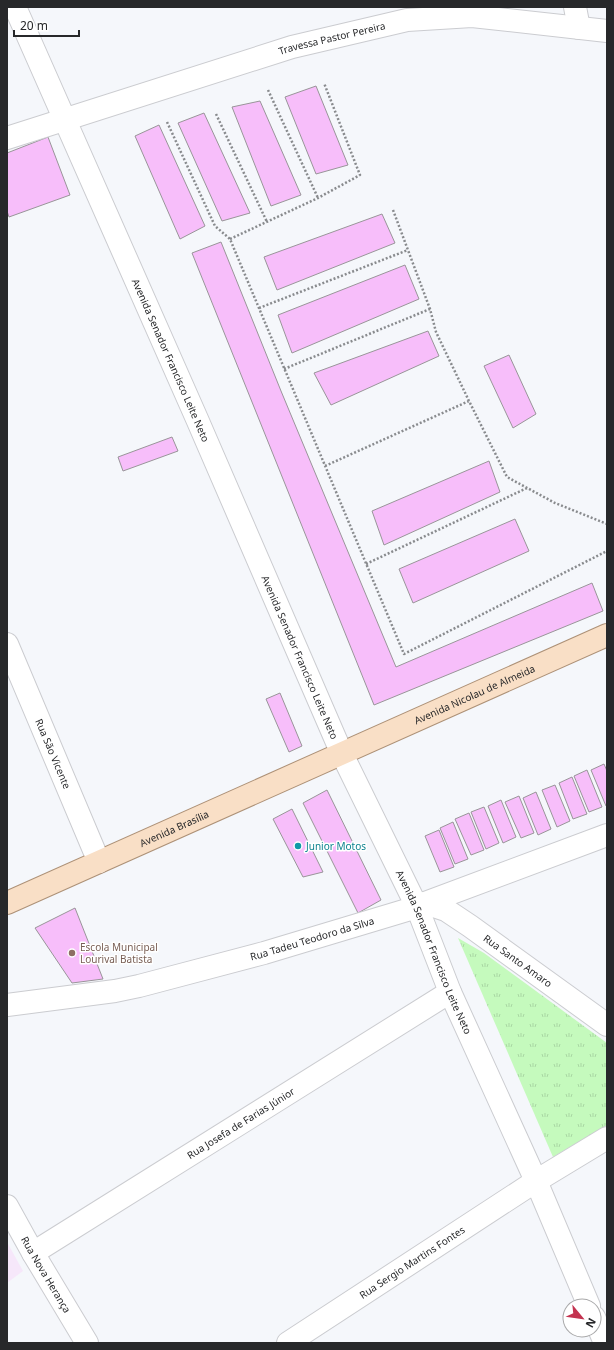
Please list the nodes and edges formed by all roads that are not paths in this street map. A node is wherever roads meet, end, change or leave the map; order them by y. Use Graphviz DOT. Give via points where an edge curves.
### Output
graph roads {
  1 [pos="15,7"];
  2 [pos="577,17"];
  3 [pos="607,31"];
  4 [pos="66,119"];
  5 [pos="7,138"];
  6 [pos="607,635"];
  7 [pos="7,644"];
  8 [pos="342,754"];
  9 [pos="607,835"];
  10 [pos="99,862"];
  11 [pos="7,903"];
  12 [pos="421,905"];
  13 [pos="450,992"];
  14 [pos="7,1005"];
  15 [pos="607,1025"];
  16 [pos="607,1138"];
  17 [pos="536,1181"];
  18 [pos="7,1206"];
  19 [pos="33,1254"];
  20 [pos="586,1298"];
  21 [pos="87,1343"];
  22 [pos="288,1343"];
  1 -- 4 [label="street, Avenida Senador Francisco Leite Neto"];
  2 -- 3 [label="street, Travessa Pastor Pereira"];
  2 -- 4 [label="street, Travessa Pastor Pereira" via="472,16 407,20 292,47"];
  4 -- 5 [label="street, Travessa Pastor Pereira"];
  4 -- 8 [label="street, Avenida Senador Francisco Leite Neto"];
  6 -- 8 [label="main road, Avenida Nicolau de Almeida"];
  7 -- 10 [label="street, Rua São Vicente"];
  8 -- 10 [label="main road, Avenida Brasília"];
  8 -- 12 [label="street, Avenida Senador Francisco Leite Neto"];
  9 -- 12 [label="street, Rua Tadeu Teodoro da Silva"];
  10 -- 11 [label="main road, Avenida Brasília"];
  12 -- 13 [label="street, Avenida Senador Francisco Leite Neto"];
  12 -- 14 [label="street, Rua Tadeu Teodoro da Silva" via="264,953 139,986"];
  12 -- 15 [label="street, Rua Santo Amaro" via="446,910"];
  13 -- 17 [label="street, Avenida Senador Francisco Leite Neto"];
  13 -- 19 [label="street, Rua Josefa de Farias Júnior"];
  16 -- 17 [label="street, Rua Sergio Martins Fontes"];
  17 -- 20 [label="street, Avenida Senador Francisco Leite Neto"];
  17 -- 22 [label="street, Rua Sergio Martins Fontes"];
  18 -- 19 [label="street, Rua Nova Herança"];
  19 -- 21 [label="street, Rua Nova Herança"];
}
